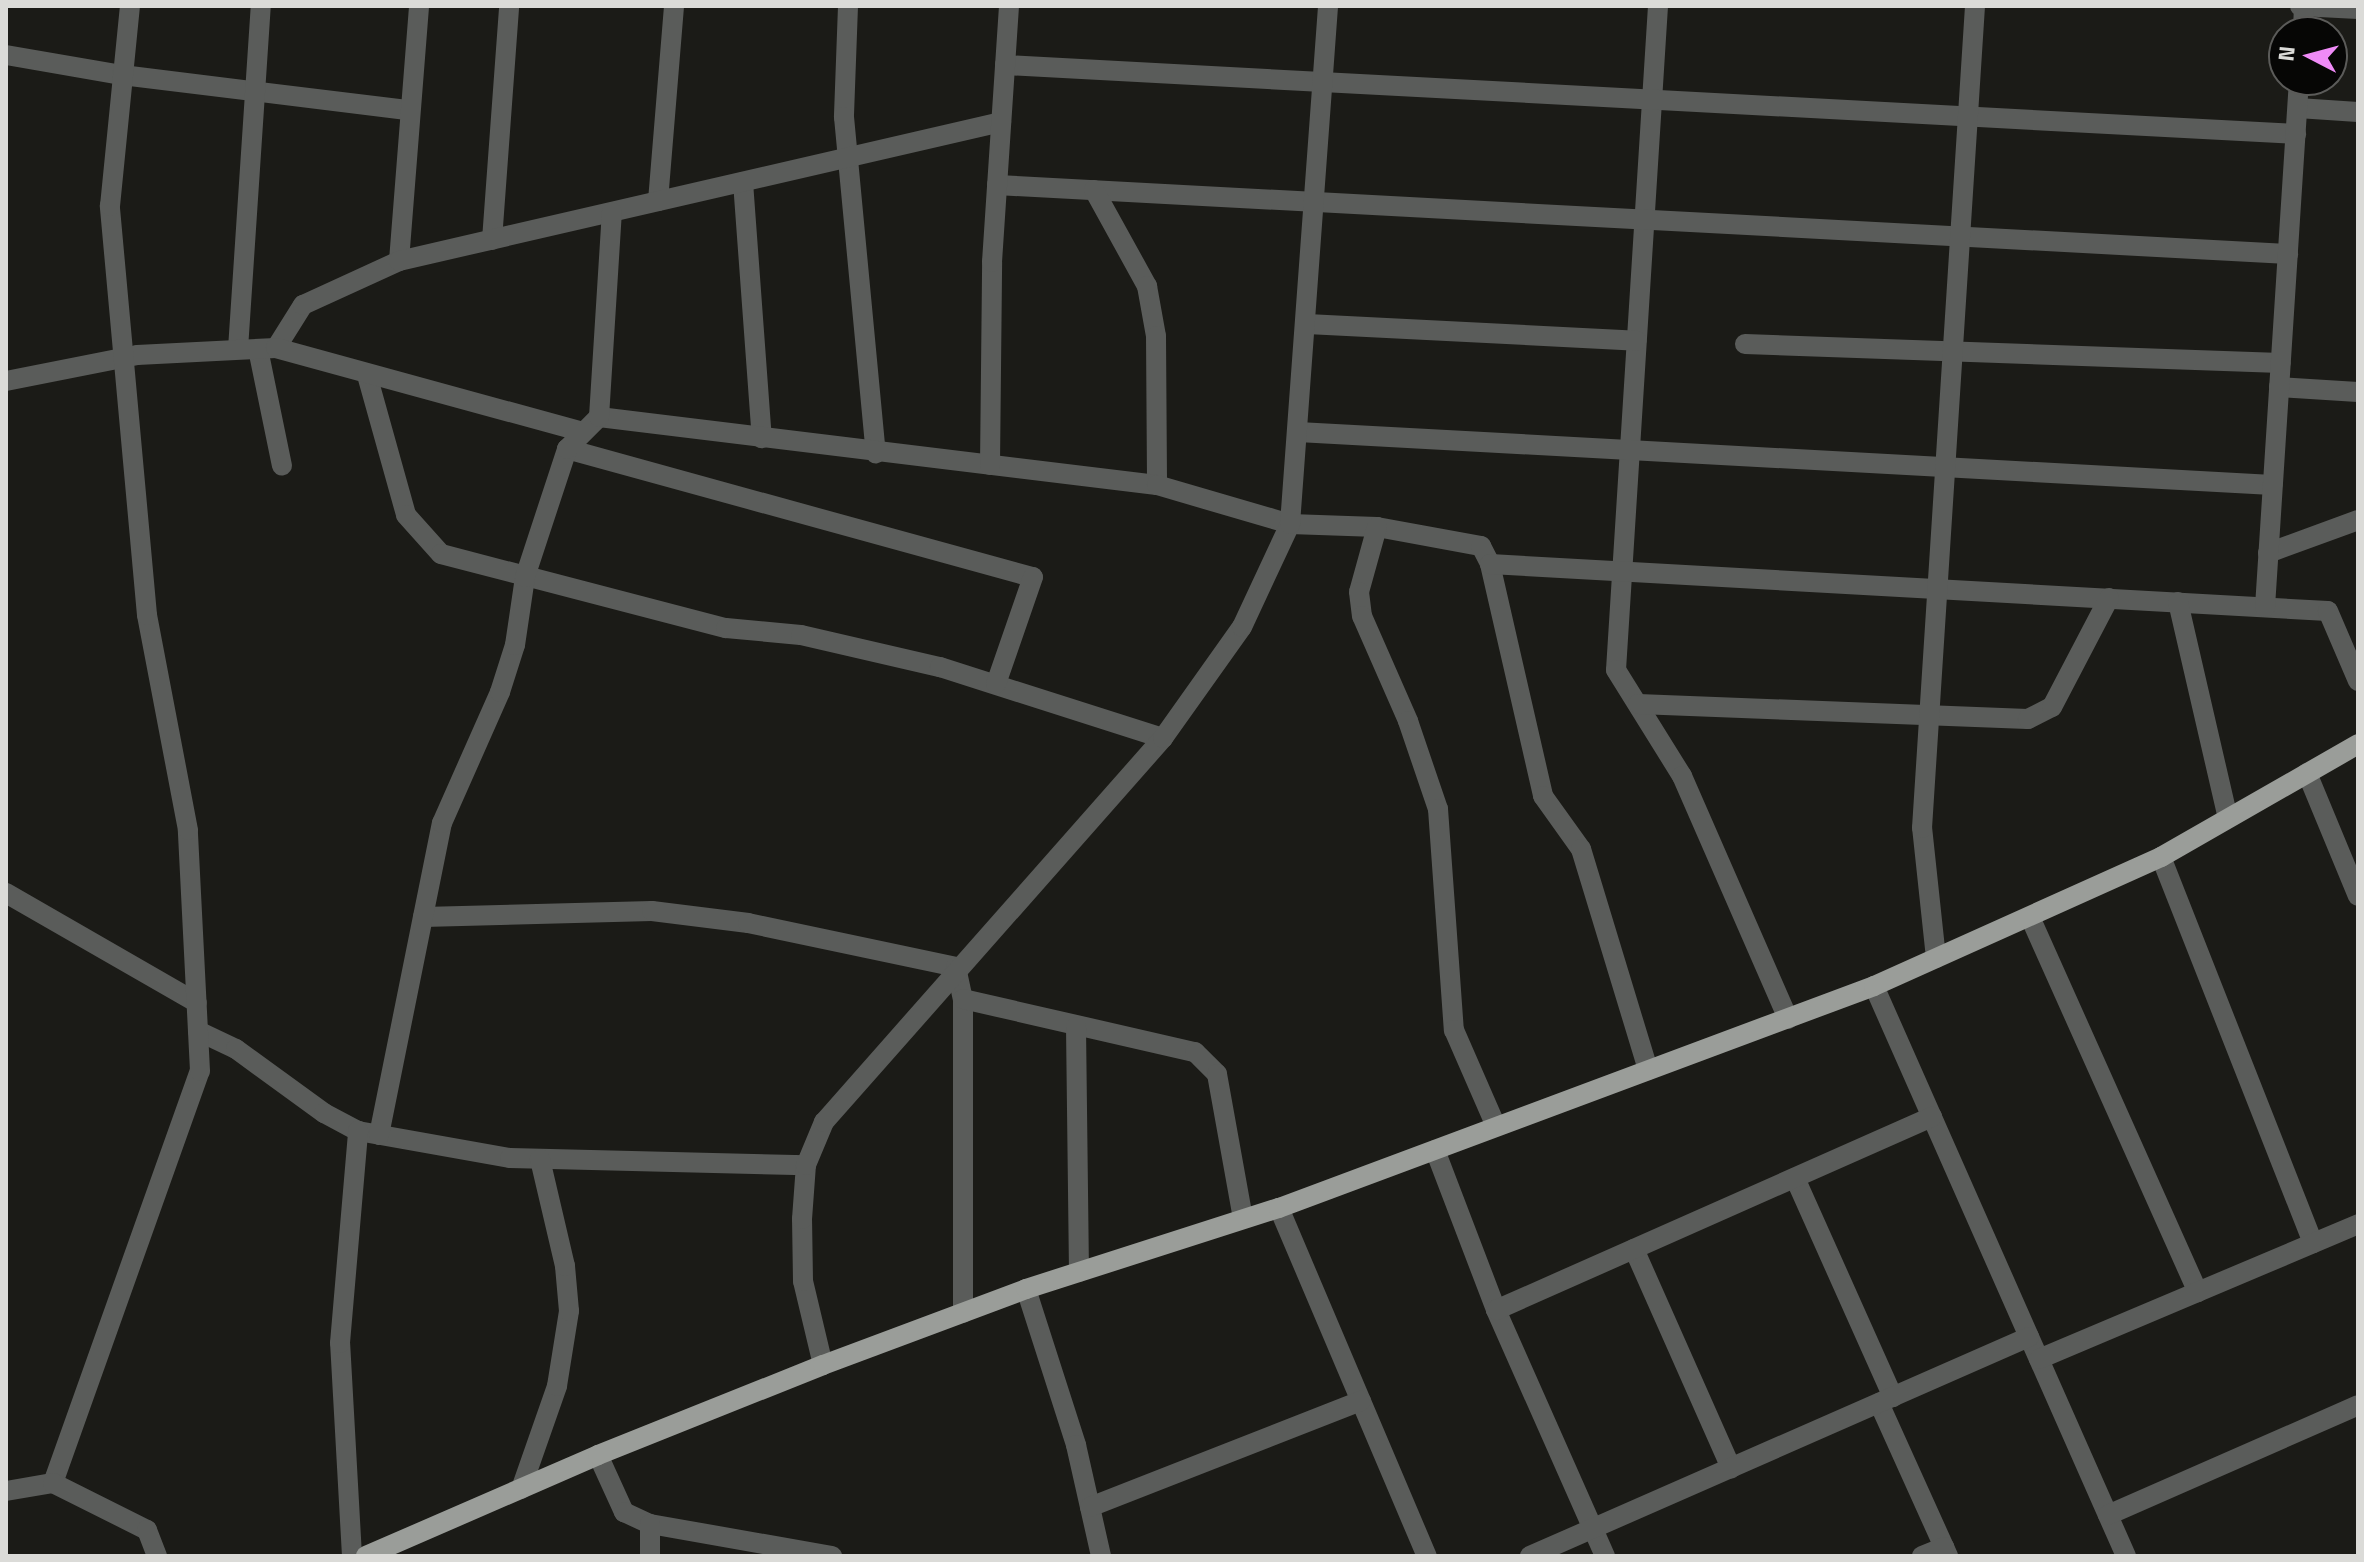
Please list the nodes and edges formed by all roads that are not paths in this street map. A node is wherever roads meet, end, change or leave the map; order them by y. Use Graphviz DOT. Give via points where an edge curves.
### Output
graph roads {
  1 [pos="130,6"];
  2 [pos="261,6"];
  3 [pos="419,6"];
  4 [pos="509,6"];
  5 [pos="674,6"];
  6 [pos="848,6"];
  7 [pos="1009,6"];
  8 [pos="1328,6"];
  9 [pos="1658,6"];
  10 [pos="1975,6"];
  11 [pos="2303,6"];
  12 [pos="2358,9"];
  13 [pos="6,55"];
  14 [pos="1005,65"];
  15 [pos="122,75"];
  16 [pos="1323,82"];
  17 [pos="253,87"];
  18 [pos="2298,96"];
  19 [pos="1652,100"];
  20 [pos="2298,108"];
  21 [pos="407,110"];
  22 [pos="2358,112"];
  23 [pos="1968,119"];
  24 [pos="1001,122"];
  25 [pos="2296,134"];
  26 [pos="846,158"];
  27 [pos="743,182"];
  28 [pos="997,185"];
  29 [pos="1094,190"];
  30 [pos="658,201"];
  31 [pos="1315,202"];
  32 [pos="612,212"];
  33 [pos="1645,219"];
  34 [pos="1960,236"];
  35 [pos="492,240"];
  36 [pos="2288,254"];
  37 [pos="399,261"];
  38 [pos="1307,324"];
  39 [pos="1637,341"];
  40 [pos="1745,344"];
  41 [pos="257,349"];
  42 [pos="1953,351"];
  43 [pos="122,359"];
  44 [pos="2281,363"];
  45 [pos="367,375"];
  46 [pos="6,381"];
  47 [pos="2279,387"];
  48 [pos="2358,392"];
  49 [pos="599,417"];
  50 [pos="583,432"];
  51 [pos="1298,432"];
  52 [pos="762,438"];
  53 [pos="567,449"];
  54 [pos="1630,450"];
  55 [pos="876,453"];
  56 [pos="990,465"];
  57 [pos="282,466"];
  58 [pos="1945,467"];
  59 [pos="1157,485"];
  60 [pos="2273,485"];
  61 [pos="2358,520"];
  62 [pos="1290,524"];
  63 [pos="1377,527"];
  64 [pos="2268,553"];
  65 [pos="1490,564"];
  66 [pos="1623,570"];
  67 [pos="525,577"];
  68 [pos="1937,588"];
  69 [pos="2109,598"];
  70 [pos="2178,602"];
  71 [pos="2265,607"];
  72 [pos="2358,681"];
  73 [pos="996,684"];
  74 [pos="1638,704"];
  75 [pos="1929,712"];
  76 [pos="1163,738"];
  77 [pos="2358,744"];
  78 [pos="2307,773"];
  79 [pos="2228,818"];
  80 [pos="2161,857"];
  81 [pos="6,893"];
  82 [pos="2358,896"];
  83 [pos="423,917"];
  84 [pos="2030,917"];
  85 [pos="1936,958"];
  86 [pos="956,967"];
  87 [pos="1874,986"];
  88 [pos="963,999"];
  89 [pos="197,1003"];
  90 [pos="1788,1019"];
  91 [pos="1076,1027"];
  92 [pos="198,1031"];
  93 [pos="1648,1070"];
  94 [pos="1932,1117"];
  95 [pos="1495,1124"];
  96 [pos="358,1131"];
  97 [pos="379,1135"];
  98 [pos="1435,1150"];
  99 [pos="540,1159"];
  100 [pos="806,1165"];
  101 [pos="1795,1178"];
  102 [pos="1279,1208"];
  103 [pos="1243,1218"];
  104 [pos="2358,1224"];
  105 [pos="2313,1243"];
  106 [pos="1634,1249"];
  107 [pos="1079,1272"];
  108 [pos="1026,1289"];
  109 [pos="2198,1292"];
  110 [pos="1496,1310"];
  111 [pos="963,1313"];
  112 [pos="2029,1337"];
  113 [pos="2039,1359"];
  114 [pos="823,1365"];
  115 [pos="1886,1400"];
  116 [pos="1361,1401"];
  117 [pos="2358,1405"];
  118 [pos="598,1455"];
  119 [pos="1731,1468"];
  120 [pos="53,1483"];
  121 [pos="521,1489"];
  122 [pos="6,1491"];
  123 [pos="1090,1507"];
  124 [pos="2108,1515"];
  125 [pos="650,1524"];
  126 [pos="1593,1529"];
  127 [pos="1946,1552"];
  128 [pos="157,1556"];
  129 [pos="352,1556"];
  130 [pos="366,1556"];
  131 [pos="650,1556"];
  132 [pos="832,1556"];
  133 [pos="1101,1556"];
  134 [pos="1427,1556"];
  135 [pos="1530,1556"];
  136 [pos="1605,1556"];
  137 [pos="1922,1556"];
  138 [pos="2126,1556"];
  1 -- 15 [label="street"];
  2 -- 17 [label="street"];
  3 -- 21 [label="street"];
  4 -- 35 [label="street"];
  5 -- 30 [label="street"];
  6 -- 26 [label="street"];
  7 -- 14 [label="street"];
  8 -- 16 [label="street"];
  9 -- 19 [label="street"];
  10 -- 23 [label="street"];
  11 -- 12 [label="street"];
  13 -- 15 [label="street"];
  14 -- 16 [label="street"];
  14 -- 24 [label="street"];
  15 -- 17 [label="street"];
  15 -- 43 [label="street" via="110,206"];
  16 -- 19 [label="street"];
  16 -- 31 [label="street"];
  17 -- 21 [label="street"];
  17 -- 41 [label="street"];
  18 -- 20 [label="street"];
  19 -- 23 [label="street"];
  19 -- 33 [label="street"];
  20 -- 22 [label="street"];
  20 -- 25 [label="street"];
  21 -- 37 [label="street"];
  23 -- 25 [label="street"];
  23 -- 34 [label="street"];
  24 -- 26 [label="street"];
  24 -- 28 [label="street"];
  25 -- 36 [label="street"];
  26 -- 27 [label="street"];
  26 -- 55 [label="street"];
  27 -- 30 [label="street"];
  27 -- 52 [label="street"];
  28 -- 29 [label="street"];
  28 -- 56 [label="street"];
  29 -- 31 [label="street"];
  29 -- 59 [label="street" via="1147,286 1156,336"];
  30 -- 32 [label="street"];
  31 -- 33 [label="street"];
  31 -- 38 [label="street"];
  32 -- 35 [label="street"];
  32 -- 49 [label="street"];
  33 -- 34 [label="street"];
  33 -- 39 [label="street"];
  34 -- 36 [label="street"];
  34 -- 42 [label="street"];
  35 -- 37 [label="street"];
  36 -- 44 [label="street"];
  37 -- 41 [label="street" via="303,305"];
  38 -- 39 [label="street"];
  38 -- 51 [label="street"];
  39 -- 54 [label="street"];
  40 -- 42 [label="street"];
  41 -- 43 [label="street"];
  41 -- 45 [label="street"];
  41 -- 57 [label="street"];
  42 -- 44 [label="street"];
  42 -- 58 [label="street"];
  43 -- 46 [label="street"];
  43 -- 89 [label="street" via="147,615 188,830"];
  44 -- 47 [label="street"];
  45 -- 50 [label="street"];
  45 -- 67 [label="street" via="406,515 425,542 441,554"];
  47 -- 48 [label="street"];
  47 -- 60 [label="street"];
  49 -- 50 [label="street"];
  49 -- 52 [label="street"];
  50 -- 53 [label="street"];
  51 -- 54 [label="street"];
  51 -- 62 [label="street"];
  52 -- 55 [label="street"];
  53 -- 67 [label="street"];
  53 -- 73 [label="street" via="1033,577"];
  54 -- 58 [label="street"];
  54 -- 66 [label="street"];
  55 -- 56 [label="street"];
  56 -- 59 [label="street"];
  58 -- 60 [label="street"];
  58 -- 68 [label="street"];
  59 -- 62 [label="street"];
  60 -- 64 [label="street"];
  61 -- 64 [label="street"];
  62 -- 63 [label="street"];
  62 -- 76 [label="street" via="1242,627"];
  63 -- 65 [label="street" via="1481,546"];
  63 -- 95 [label="street" via="1359,592 1362,616 1408,721 1438,809 1454,1030"];
  64 -- 71 [label="street"];
  65 -- 66 [label="street"];
  65 -- 93 [label="street" via="1543,796 1581,849"];
  66 -- 68 [label="street"];
  66 -- 74 [label="street" via="1616,670"];
  67 -- 73 [label="street" via="726,628 801,635"];
  67 -- 83 [label="street" via="515,645 471,764 442,823"];
  68 -- 69 [label="street"];
  68 -- 75 [label="street"];
  69 -- 70 [label="street"];
  69 -- 75 [label="street" via="2052,707 2028,719"];
  70 -- 71 [label="street"];
  70 -- 79 [label="street"];
  71 -- 72 [label="street" via="2328,611"];
  73 -- 76 [label="street"];
  74 -- 75 [label="street"];
  74 -- 90 [label="street" via="1698,808"];
  75 -- 85 [label="street" via="1922,828"];
  76 -- 86 [label="street" via="1049,871"];
  77 -- 78 [label="main road"];
  78 -- 79 [label="main road"];
  78 -- 82 [label="street"];
  79 -- 80 [label="main road"];
  80 -- 84 [label="main road"];
  80 -- 105 [label="street"];
  81 -- 89 [label="street"];
  83 -- 86 [label="street" via="652,911 748,923"];
  83 -- 97 [label="street"];
  84 -- 85 [label="main road"];
  84 -- 109 [label="street"];
  85 -- 87 [label="main road"];
  86 -- 88 [label="street"];
  86 -- 100 [label="street" via="824,1122"];
  87 -- 90 [label="main road"];
  87 -- 94 [label="street"];
  88 -- 91 [label="street"];
  88 -- 111 [label="street"];
  89 -- 92 [label="street"];
  90 -- 93 [label="main road"];
  91 -- 103 [label="street" via="1195,1052 1217,1074"];
  91 -- 107 [label="street"];
  92 -- 96 [label="street" via="236,1049 324,1113"];
  92 -- 120 [label="street" via="200,1071"];
  93 -- 95 [label="main road"];
  94 -- 101 [label="street"];
  94 -- 112 [label="street"];
  95 -- 98 [label="main road"];
  96 -- 97 [label="street"];
  96 -- 129 [label="street" via="340,1343"];
  97 -- 99 [label="street"];
  98 -- 102 [label="main road"];
  98 -- 110 [label="street"];
  99 -- 100 [label="street"];
  99 -- 121 [label="street" via="565,1266 569,1311 557,1386"];
  100 -- 114 [label="street" via="803,1281"];
  101 -- 106 [label="street"];
  101 -- 115 [label="street"];
  102 -- 103 [label="main road"];
  102 -- 116 [label="street"];
  103 -- 107 [label="main road"];
  104 -- 105 [label="street"];
  105 -- 109 [label="street"];
  106 -- 110 [label="street"];
  106 -- 119 [label="street"];
  107 -- 108 [label="main road"];
  108 -- 111 [label="main road"];
  108 -- 123 [label="street"];
  109 -- 113 [label="street"];
  110 -- 126 [label="street"];
  111 -- 114 [label="main road"];
  112 -- 113 [label="street"];
  112 -- 115 [label="street"];
  113 -- 124 [label="street"];
  114 -- 118 [label="main road"];
  115 -- 119 [label="street"];
  115 -- 127 [label="street"];
  116 -- 123 [label="street"];
  116 -- 134 [label="street"];
  117 -- 124 [label="street"];
  118 -- 121 [label="main road"];
  118 -- 125 [label="street" via="624,1512"];
  119 -- 126 [label="street"];
  120 -- 122 [label="street"];
  120 -- 128 [label="street" via="147,1530"];
  121 -- 130 [label="main road"];
  123 -- 133 [label="street"];
  124 -- 138 [label="street"];
  125 -- 131 [label="street"];
  125 -- 132 [label="street"];
  126 -- 135 [label="street"];
  126 -- 136 [label="street"];
  127 -- 137 [label="street"];
}
